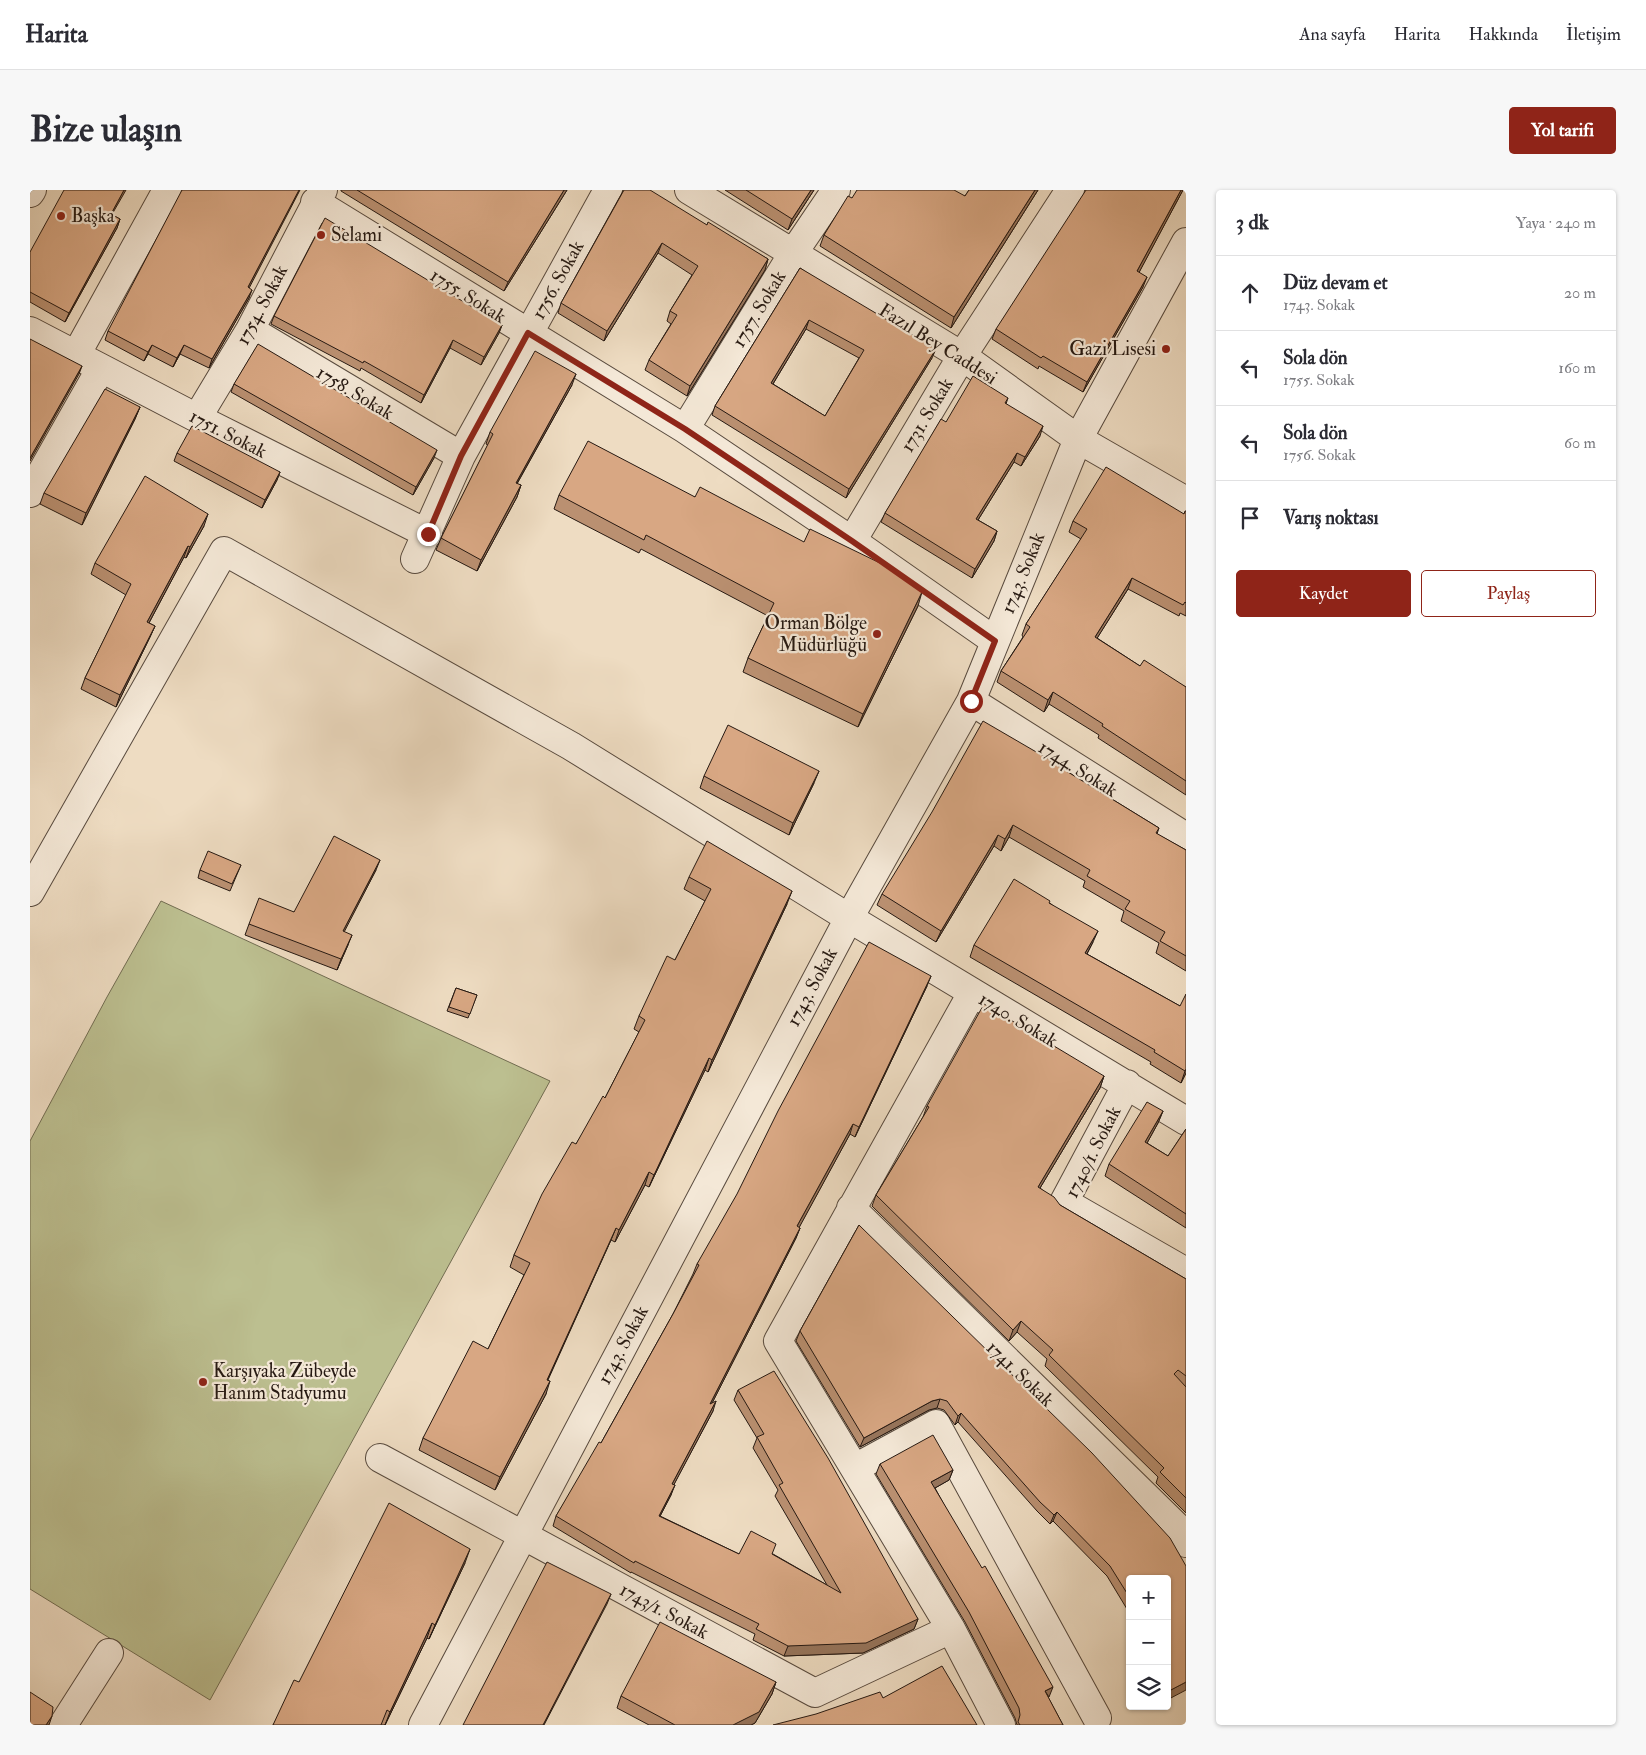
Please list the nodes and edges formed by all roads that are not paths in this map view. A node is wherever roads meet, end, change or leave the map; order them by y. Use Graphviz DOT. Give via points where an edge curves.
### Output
graph roads {
  1 [pos="167,190"];
  2 [pos="608,190"];
  3 [pos="689,190"];
  4 [pos="836,190"];
  5 [pos="1070,190"];
  6 [pos="319,196"];
  7 [pos="1186,242"];
  8 [pos="792,254"];
  9 [pos="30,330"];
  10 [pos="250,330"];
  11 [pos="528,333"];
  12 [pos="76,355"];
  13 [pos="962,356"];
  14 [pos="101,368"];
  15 [pos="197,418"];
  16 [pos="685,429"];
  17 [pos="1078,439"];
  18 [pos="461,456"];
  19 [pos="30,493"];
  20 [pos="1186,501"];
  21 [pos="428,534"];
  22 [pos="852,541"];
  23 [pos="415,558"];
  24 [pos="995,641"];
  25 [pos="971,701"];
  26 [pos="1186,837"];
  27 [pos="30,892"];
  28 [pos="849,918"];
  29 [pos="972,993"];
  30 [pos="1127,1084"];
  31 [pos="1183,1113"];
  32 [pos="851,1208"];
  33 [pos="1186,1272"];
  34 [pos="380,1458"];
  35 [pos="855,1468"];
  36 [pos="522,1534"];
  37 [pos="1186,1543"];
  38 [pos="951,1629"];
  39 [pos="109,1653"];
  40 [pos="1097,1718"];
  41 [pos="63,1725"];
  42 [pos="423,1725"];
  43 [pos="1001,1725"];
  1 -- 12 [label="street"];
  2 -- 11 [label="street, 1756. Sokak"];
  3 -- 8 [label="street, Fazıl Bey Caddesi"];
  4 -- 8 [label="street, 1757. Sokak"];
  5 -- 13 [label="street, 1731. Sokak"];
  6 -- 10 [label="street, 1754. Sokak"];
  6 -- 11 [label="street, 1755. Sokak"];
  7 -- 17 [label="street, 1743. Sokak"];
  8 -- 13 [label="street, Fazıl Bey Caddesi"];
  8 -- 16 [label="street, 1757. Sokak"];
  9 -- 12 [label="street, 1751. Sokak"];
  10 -- 15 [label="street, 1754. Sokak"];
  10 -- 18 [label="street, 1758. Sokak"];
  11 -- 16 [label="street, 1755. Sokak"];
  11 -- 18 [label="street, 1756. Sokak"];
  12 -- 14 [label="street, 1751. Sokak"];
  13 -- 17 [label="street, Fazıl Bey Caddesi"];
  13 -- 22 [label="street, 1731. Sokak"];
  14 -- 15 [label="street, 1751. Sokak"];
  14 -- 19 [label="street"];
  15 -- 21 [label="street, 1751. Sokak"];
  16 -- 22 [label="street, 1755. Sokak"];
  17 -- 20 [label="street, Fazıl Bey Caddesi"];
  17 -- 24 [label="street, 1743. Sokak"];
  18 -- 21 [label="street, 1756. Sokak"];
  21 -- 23 [label="street, 1756. Sokak"];
  22 -- 24 [label="street, 1755. Sokak"];
  24 -- 25 [label="street, 1743. Sokak"];
  25 -- 26 [label="street, 1744. Sokak"];
  25 -- 28 [label="street, 1743. Sokak"];
  27 -- 28 [label="street, 1740. Sokak" via="224,551 572,746"];
  28 -- 29 [label="street, 1740. Sokak"];
  28 -- 36 [label="street, 1743. Sokak"];
  29 -- 30 [label="street, 1740. Sokak"];
  29 -- 32 [label="street"];
  30 -- 31 [label="street, 1740. Sokak"];
  30 -- 33 [label="street, 1740/1. Sokak" via="1064,1202"];
  32 -- 35 [label="street" via="778,1341"];
  32 -- 37 [label="street, 1741. Sokak" via="1178,1528"];
  34 -- 36 [label="street, 1743/1. Sokak"];
  35 -- 38 [label="street"];
  35 -- 40 [label="street" via="936,1424"];
  36 -- 38 [label="street, 1743/1. Sokak" via="815,1693"];
  36 -- 42 [label="street, 1743. Sokak"];
  38 -- 43 [label="street"];
  39 -- 41 [label="street"];
}
